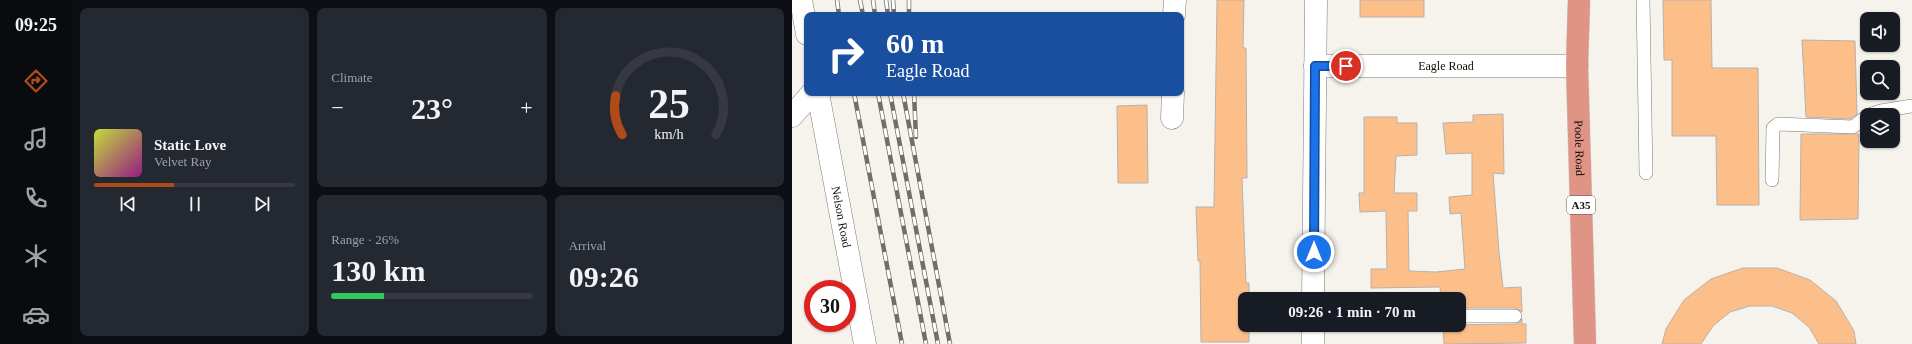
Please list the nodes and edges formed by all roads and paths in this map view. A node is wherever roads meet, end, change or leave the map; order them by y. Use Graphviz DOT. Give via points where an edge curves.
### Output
graph roads {
  1 [pos="801,0"];
  2 [pos="1175,0"];
  3 [pos="1316,0"];
  4 [pos="1579,0"];
  5 [pos="1643,0"];
  6 [pos="1174,12"];
  7 [pos="804,17"];
  8 [pos="1315,66"];
  9 [pos="1576,66"];
  10 [pos="809,96"];
  11 [pos="819,96"];
  12 [pos="1173,96"];
  13 [pos="1912,106"];
  14 [pos="1900,108"];
  15 [pos="792,116"];
  16 [pos="1172,118"];
  17 [pos="1860,121"];
  18 [pos="1646,173"];
  19 [pos="1772,180"];
  20 [pos="1313,292"];
  21 [pos="1466,316"];
  22 [pos="1515,316"];
  23 [pos="1313,332"];
  24 [pos="865,343"];
  25 [pos="1313,344"];
  26 [pos="1585,344"];
  1 -- 7 [label="street"];
  2 -- 6 [label="street"];
  3 -- 8 [label="street"];
  4 -- 9 [label="highway, Poole Road / A35"];
  5 -- 18 [label="lane"];
  8 -- 9 [label="street, Eagle Road"];
  8 -- 20 [label="street"];
  9 -- 26 [label="highway, Poole Road / A35"];
  10 -- 15 [label="street"];
  11 -- 24 [label="street, Nelson Road"];
  12 -- 16 [label="street"];
  13 -- 14 [label="lane"];
  17 -- 19 [label="lane" via="1853,127 1778,124 1774,128"];
  21 -- 22 [label="lane"];
  23 -- 25 [label="street"];
}
